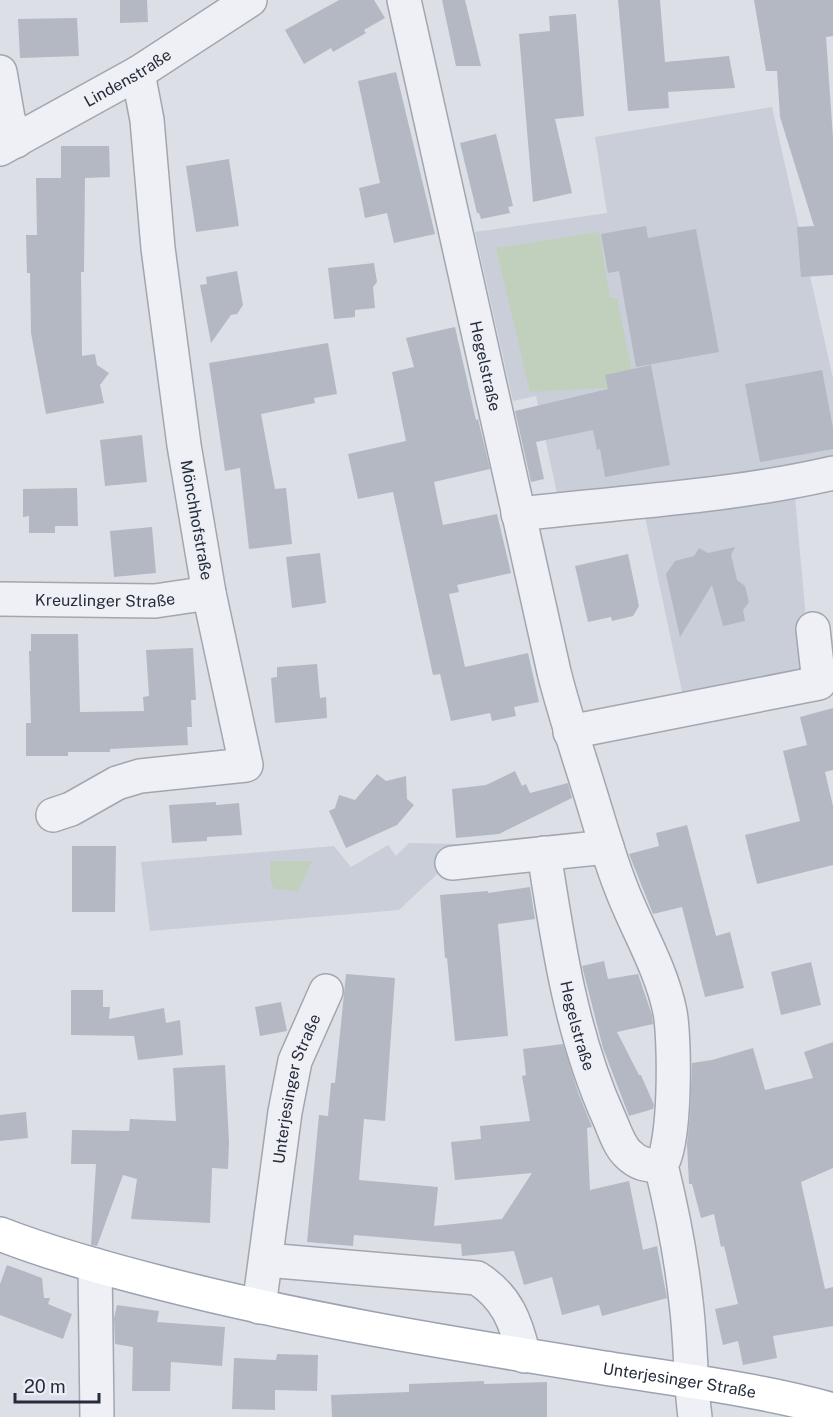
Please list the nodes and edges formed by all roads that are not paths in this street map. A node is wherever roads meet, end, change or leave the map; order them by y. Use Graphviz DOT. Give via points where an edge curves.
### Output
graph roads {
  1 [pos="250,0"];
  2 [pos="404,0"];
  3 [pos="0,72"];
  4 [pos="138,73"];
  5 [pos="8,145"];
  6 [pos="833,473"];
  7 [pos="518,514"];
  8 [pos="209,593"];
  9 [pos="0,599"];
  10 [pos="813,629"];
  11 [pos="570,732"];
  12 [pos="53,815"];
  13 [pos="607,847"];
  14 [pos="544,853"];
  15 [pos="452,862"];
  16 [pos="326,991"];
  17 [pos="661,1165"];
  18 [pos="0,1234"];
  19 [pos="266,1260"];
  20 [pos="95,1265"];
  21 [pos="259,1307"];
  22 [pos="524,1356"];
  23 [pos="690,1382"];
  24 [pos="833,1410"];
  25 [pos="97,1417"];
  26 [pos="695,1417"];
  1 -- 4 [label="street, Lindenstraße"];
  2 -- 7 [label="street, Hegelstraße"];
  3 -- 5 [label="street"];
  4 -- 5 [label="street, Lindenstraße"];
  4 -- 8 [label="street, Mönchhofstraße" via="147,120 168,333"];
  6 -- 7 [label="street" via="797,482 654,502"];
  7 -- 11 [label="street, Hegelstraße"];
  8 -- 9 [label="street, Kreuzlinger Straße" via="155,601"];
  8 -- 12 [label="street, Mönchhofstraße" via="246,765 140,776 117,783"];
  10 -- 11 [label="street" via="819,683"];
  11 -- 13 [label="street, Hegelstraße"];
  13 -- 14 [label="street"];
  13 -- 17 [label="street, Hegelstraße" via="657,968 670,1011 671,1115 669,1144"];
  14 -- 15 [label="street"];
  14 -- 17 [label="street, Hegelstraße" via="571,1004 597,1090 626,1153 640,1164"];
  16 -- 19 [label="street, Unterjesinger Straße" via="295,1061"];
  17 -- 23 [label="street" via="683,1271"];
  18 -- 20 [label="main road, Unterjesinger Straße"];
  19 -- 21 [label="street, Unterjesinger Straße"];
  19 -- 22 [label="street" via="477,1278 503,1300"];
  20 -- 21 [label="main road, Unterjesinger Straße"];
  20 -- 25 [label="street"];
  21 -- 22 [label="main road, Unterjesinger Straße"];
  22 -- 23 [label="main road, Unterjesinger Straße"];
  23 -- 24 [label="main road, Unterjesinger Straße"];
  23 -- 26 [label="street"];
}
